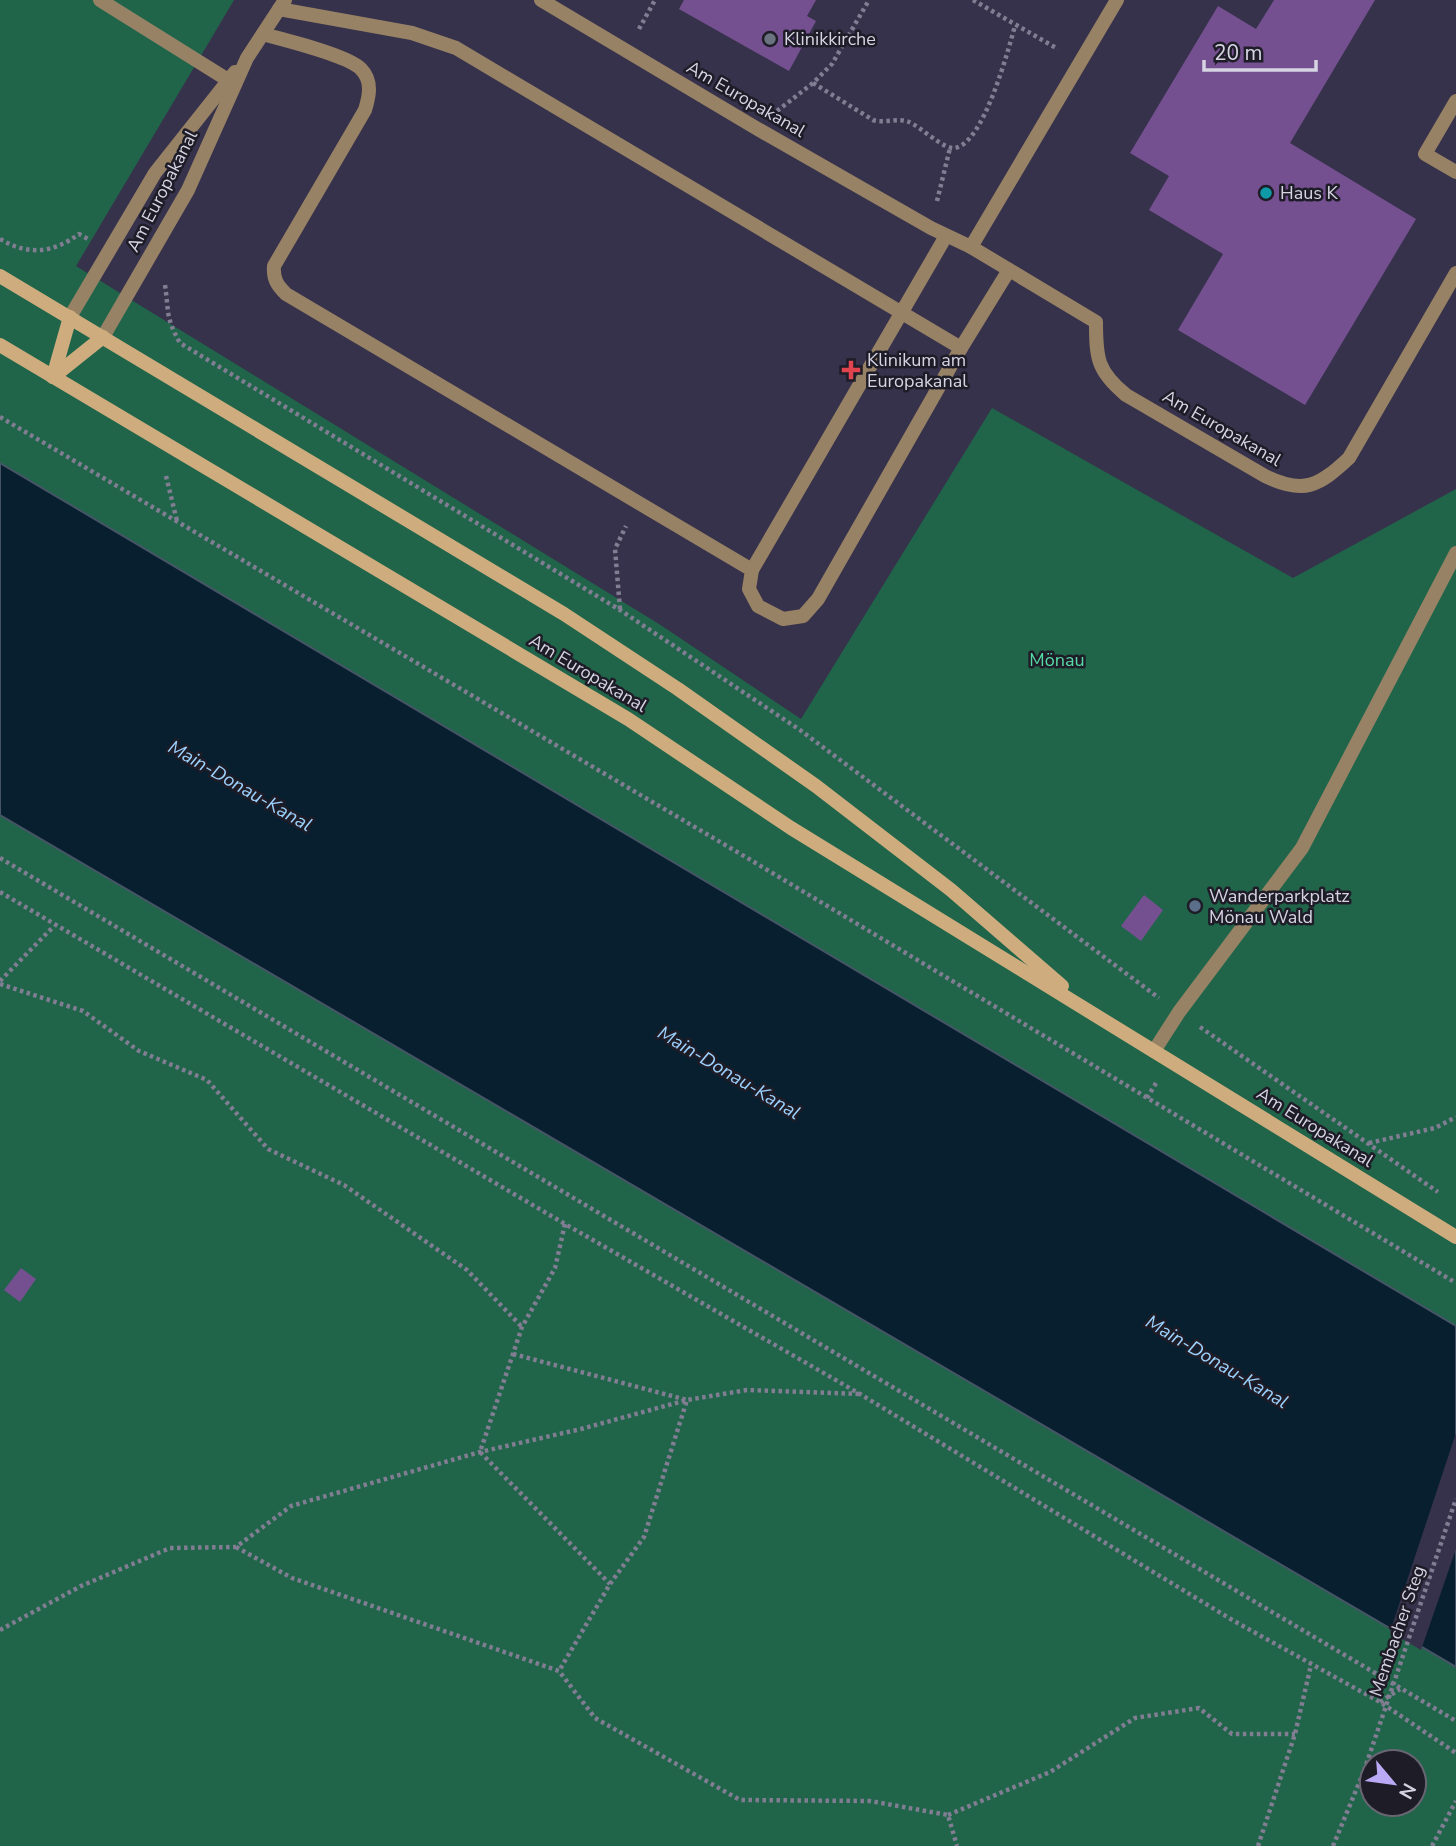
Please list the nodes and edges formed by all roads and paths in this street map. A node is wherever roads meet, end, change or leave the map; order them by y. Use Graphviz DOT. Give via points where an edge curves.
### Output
graph roads {
  1 [pos="100,0"];
  2 [pos="541,0"];
  3 [pos="869,0"];
  4 [pos="973,0"];
  5 [pos="1117,0"];
  6 [pos="282,4"];
  7 [pos="1015,26"];
  8 [pos="263,34"];
  9 [pos="247,58"];
  10 [pos="1080,62"];
  11 [pos="228,80"];
  12 [pos="813,83"];
  13 [pos="1456,101"];
  14 [pos="756,128"];
  15 [pos="950,148"];
  16 [pos="1456,172"];
  17 [pos="930,228"];
  18 [pos="946,236"];
  19 [pos="0,239"];
  20 [pos="971,247"];
  21 [pos="109,252"];
  22 [pos="1009,270"];
  23 [pos="1456,273"];
  24 [pos="0,275"];
  25 [pos="901,313"];
  26 [pos="70,317"];
  27 [pos="103,337"];
  28 [pos="0,345"];
  29 [pos="961,348"];
  30 [pos="53,377"];
  31 [pos="0,417"];
  32 [pos="164,443"];
  33 [pos="639,503"];
  34 [pos="178,522"];
  35 [pos="1456,553"];
  36 [pos="752,570"];
  37 [pos="620,610"];
  38 [pos="0,858"];
  39 [pos="0,892"];
  40 [pos="54,926"];
  41 [pos="0,983"];
  42 [pos="1178,1012"];
  43 [pos="1096,1015"];
  44 [pos="1154,1051"];
  45 [pos="1456,1117"];
  46 [pos="1368,1143"];
  47 [pos="1445,1196"];
  48 [pos="565,1224"];
  49 [pos="1456,1237"];
  50 [pos="1456,1283"];
  51 [pos="522,1327"];
  52 [pos="513,1354"];
  53 [pos="860,1394"];
  54 [pos="687,1400"];
  55 [pos="480,1452"];
  56 [pos="1456,1499"];
  57 [pos="236,1547"];
  58 [pos="610,1584"];
  59 [pos="0,1630"];
  60 [pos="1311,1665"];
  61 [pos="559,1671"];
  62 [pos="1400,1688"];
  63 [pos="1380,1702"];
  64 [pos="1456,1721"];
  65 [pos="1295,1734"];
  66 [pos="1456,1753"];
  67 [pos="1456,1801"];
  68 [pos="948,1815"];
  69 [pos="957,1846"];
  70 [pos="1258,1846"];
  71 [pos="1333,1846"];
  72 [pos="1432,1846"];
  1 -- 11 [label="street"];
  2 -- 14 [label="street, Am Europakanal"];
  3 -- 12 [label="path" via="832,64"];
  4 -- 7 [label="path"];
  5 -- 10 [label="street"];
  6 -- 8 [label="street, Am Europakanal"];
  6 -- 25 [label="street" via="412,33 456,48"];
  7 -- 10 [label="path"];
  7 -- 15 [label="path" via="995,94 969,139"];
  8 -- 9 [label="street, Am Europakanal"];
  8 -- 33 [label="street" via="348,61 361,69 370,95 274,266 278,286"];
  9 -- 11 [label="street, Am Europakanal"];
  9 -- 27 [label="street, Am Europakanal" via="188,190"];
  10 -- 20 [label="street"];
  11 -- 21 [label="street, Am Europakanal" via="155,173"];
  12 -- 14 [label="path"];
  12 -- 15 [label="path" via="873,120 910,122"];
  13 -- 16 [label="street" via="1424,154"];
  14 -- 17 [label="street, Am Europakanal"];
  15 -- 17 [label="path"];
  17 -- 18 [label="street, Am Europakanal"];
  18 -- 20 [label="street, Am Europakanal"];
  18 -- 25 [label="street"];
  19 -- 21 [label="path" via="30,251 47,251 79,234"];
  20 -- 22 [label="street, Am Europakanal"];
  21 -- 26 [label="street, Am Europakanal"];
  22 -- 23 [label="street, Am Europakanal" via="1096,322 1096,354 1109,381 1126,395 1286,486 1307,486 1327,479 1349,458"];
  22 -- 29 [label="street"];
  24 -- 26 [label="main road, Am Europakanal"];
  25 -- 29 [label="street"];
  25 -- 36 [label="street"];
  26 -- 27 [label="main road, Am Europakanal"];
  26 -- 30 [label="main road, Am Europakanal"];
  27 -- 30 [label="main road, Am Europakanal"];
  27 -- 43 [label="main road, Am Europakanal" via="564,614 678,689 817,786 951,890"];
  28 -- 30 [label="main road, Am Europakanal"];
  29 -- 36 [label="street" via="818,599 803,616 783,619 758,606 749,589"];
  30 -- 32 [label="main road, Am Europakanal"];
  31 -- 34 [label="path"];
  32 -- 34 [label="path" via="161,456"];
  32 -- 43 [label="main road, Am Europakanal" via="628,719 791,828"];
  33 -- 36 [label="street"];
  33 -- 37 [label="path" via="615,549"];
  34 -- 50 [label="path"];
  35 -- 42 [label="street" via="1302,848"];
  38 -- 62 [label="path"];
  39 -- 40 [label="path"];
  40 -- 41 [label="path"];
  40 -- 48 [label="path"];
  41 -- 51 [label="path" via="83,1011 139,1051 207,1080 268,1149 344,1185 467,1270"];
  42 -- 44 [label="street"];
  42 -- 46 [label="path"];
  43 -- 44 [label="main road, Am Europakanal"];
  44 -- 49 [label="main road, Am Europakanal"];
  45 -- 46 [label="path" via="1435,1128"];
  46 -- 47 [label="path"];
  48 -- 51 [label="path" via="555,1268"];
  48 -- 53 [label="path"];
  51 -- 52 [label="path"];
  52 -- 54 [label="path"];
  52 -- 55 [label="path"];
  53 -- 54 [label="path" via="747,1390"];
  53 -- 60 [label="path"];
  54 -- 55 [label="path"];
  54 -- 58 [label="path" via="644,1537"];
  55 -- 57 [label="path" via="290,1506"];
  55 -- 58 [label="path"];
  56 -- 71 [label="path, Membacher Steg, bridge" via="1364,1771"];
  57 -- 59 [label="path" via="170,1548 81,1586"];
  57 -- 61 [label="path" via="292,1577"];
  58 -- 61 [label="path"];
  60 -- 63 [label="path"];
  60 -- 65 [label="path"];
  61 -- 68 [label="path" via="595,1718 740,1800 870,1801"];
  62 -- 63 [label="path"];
  62 -- 64 [label="path"];
  63 -- 66 [label="path"];
  65 -- 68 [label="path" via="1232,1734 1199,1708 1135,1718 1050,1772"];
  65 -- 70 [label="path"];
  67 -- 72 [label="path"];
  68 -- 69 [label="path"];
}
